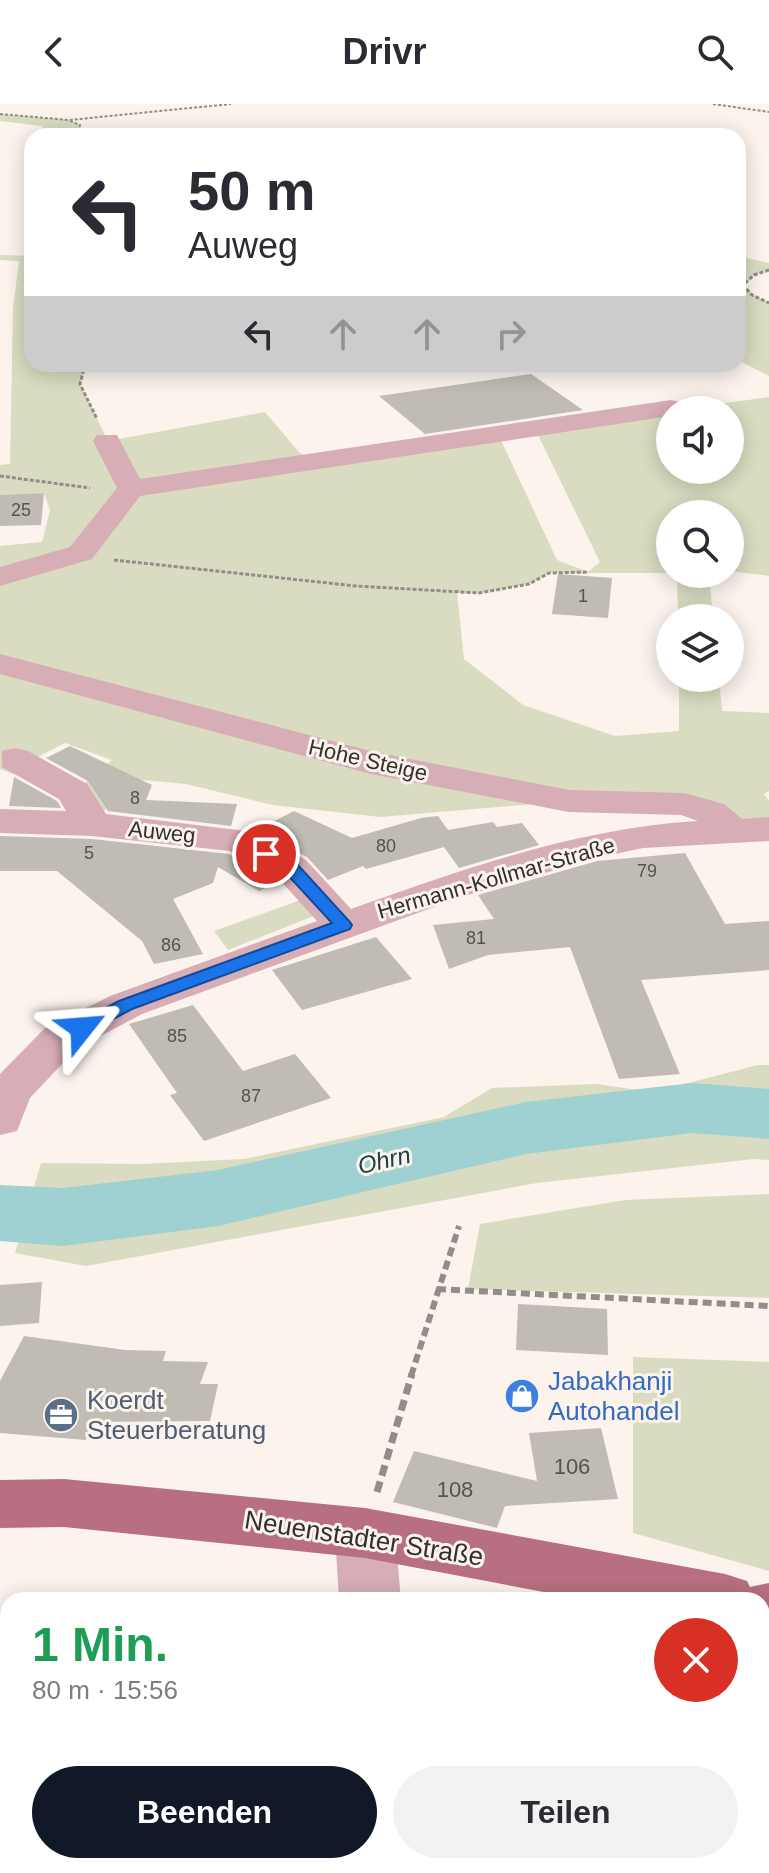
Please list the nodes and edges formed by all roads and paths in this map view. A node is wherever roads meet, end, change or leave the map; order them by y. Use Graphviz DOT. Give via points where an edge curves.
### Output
graph roads {
  1 [pos="231,104"];
  2 [pos="713,104"];
  3 [pos="769,112"];
  4 [pos="0,114"];
  5 [pos="69,120"];
  6 [pos="79,128"];
  7 [pos="769,270"];
  8 [pos="746,282"];
  9 [pos="746,288"];
  10 [pos="769,303"];
  11 [pos="83,372"];
  12 [pos="656,410"];
  13 [pos="107,441"];
  14 [pos="0,476"];
  15 [pos="131,489"];
  16 [pos="81,553"];
  17 [pos="588,572"];
  18 [pos="0,577"];
  19 [pos="0,664"];
  20 [pos="15,759"];
  21 [pos="0,821"];
  22 [pos="92,824"];
  23 [pos="752,831"];
  24 [pos="343,925"];
  25 [pos="0,1120"];
  26 [pos="459,1226"];
  27 [pos="437,1289"];
  28 [pos="769,1306"];
  29 [pos="0,1504"];
  30 [pos="365,1533"];
  31 [pos="369,1592"];
  32 [pos="682,1592"];
  1 -- 5 [label="path"];
  2 -- 3 [label="path"];
  4 -- 5 [label="path"];
  5 -- 6 [label="path"];
  7 -- 8 [label="path"];
  9 -- 10 [label="path"];
  11 -- 13 [label="path" via="80,384"];
  12 -- 15 [label="street"];
  13 -- 15 [label="street"];
  14 -- 15 [label="path"];
  15 -- 16 [label="street"];
  16 -- 17 [label="path" via="228,574 479,593 529,584 549,573"];
  16 -- 18 [label="street"];
  19 -- 23 [label="street, Hohe Steige" via="371,763 569,801 684,804"];
  20 -- 22 [label="street" via="74,792"];
  21 -- 22 [label="street, Auweg"];
  22 -- 24 [label="street, Auweg" via="240,840 292,869"];
  23 -- 24 [label="street, Hermann-Kollmar-Straße" via="643,836 593,847 447,888"];
  24 -- 25 [label="street, Hermann-Kollmar-Straße" via="126,1005 60,1039 8,1094"];
  26 -- 27 [label="path"];
  27 -- 28 [label="path"];
  27 -- 30 [label="path"];
  29 -- 30 [label="main road, Neuenstadter Straße" via="79,1504"];
  30 -- 31 [label="street"];
  30 -- 32 [label="main road, Neuenstadter Straße"];
}
